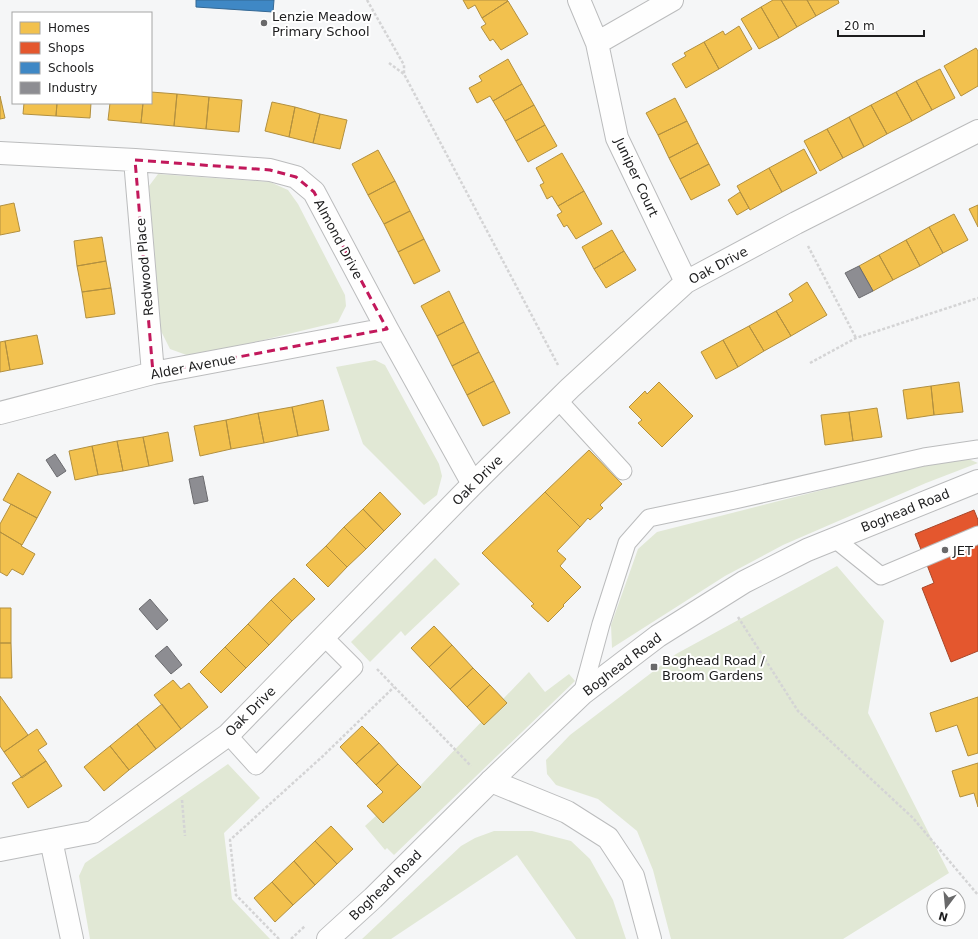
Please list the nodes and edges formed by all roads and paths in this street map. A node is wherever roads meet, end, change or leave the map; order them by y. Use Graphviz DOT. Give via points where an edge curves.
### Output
graph roads {
  1 [pos="367,0"];
  2 [pos="578,0"];
  3 [pos="672,0"];
  4 [pos="597,43"];
  5 [pos="389,63"];
  6 [pos="404,74"];
  7 [pos="978,130"];
  8 [pos="0,154"];
  9 [pos="134,160"];
  10 [pos="796,223"];
  11 [pos="686,282"];
  12 [pos="978,298"];
  13 [pos="387,329"];
  14 [pos="856,338"];
  15 [pos="810,363"];
  16 [pos="153,373"];
  17 [pos="564,394"];
  18 [pos="0,413"];
  19 [pos="978,449"];
  20 [pos="623,471"];
  21 [pos="978,481"];
  22 [pos="473,484"];
  23 [pos="978,535"];
  24 [pos="835,539"];
  25 [pos="734,612"];
  26 [pos="323,636"];
  27 [pos="375,667"];
  28 [pos="394,687"];
  29 [pos="582,694"];
  30 [pos="228,735"];
  31 [pos="471,766"];
  32 [pos="181,769"];
  33 [pos="491,781"];
  34 [pos="185,836"];
  35 [pos="51,840"];
  36 [pos="0,850"];
  37 [pos="978,895"];
  38 [pos="72,939"];
  39 [pos="279,939"];
  40 [pos="328,939"];
  41 [pos="650,939"];
  1 -- 6 [label="path" via="404,65"];
  2 -- 4 [label="street, Juniper Court"];
  3 -- 4 [label="street"];
  4 -- 11 [label="street, Juniper Court" via="617,138"];
  5 -- 6 [label="path"];
  6 -- 17 [label="path"];
  7 -- 10 [label="street, Oak Drive"];
  8 -- 9 [label="street, Almond Drive"];
  9 -- 13 [label="street, Almond Drive" via="270,170 296,177 314,192"];
  9 -- 16 [label="street, Redwood Place"];
  10 -- 11 [label="street, Oak Drive"];
  10 -- 14 [label="path"];
  11 -- 17 [label="street, Oak Drive"];
  12 -- 14 [label="path"];
  13 -- 16 [label="street, Alder Avenue"];
  13 -- 22 [label="street, Almond Drive"];
  14 -- 15 [label="path"];
  16 -- 18 [label="street, Alder Avenue"];
  17 -- 20 [label="lane"];
  17 -- 22 [label="street, Oak Drive"];
  19 -- 29 [label="lane" via="924,457 649,518 627,543"];
  21 -- 24 [label="street, Boghead Road"];
  22 -- 26 [label="street, Oak Drive"];
  23 -- 24 [label="lane" via="881,576"];
  24 -- 29 [label="street, Boghead Road" via="807,550 744,582 658,636"];
  25 -- 37 [label="path" via="798,711 914,818"];
  26 -- 30 [label="street, Oak Drive"];
  26 -- 30 [label="lane" via="354,667 256,766"];
  27 -- 28 [label="path"];
  28 -- 31 [label="path"];
  28 -- 39 [label="path" via="323,756 230,840 236,895"];
  29 -- 33 [label="street, Boghead Road"];
  30 -- 32 [label="street, Oak Drive"];
  32 -- 34 [label="path"];
  32 -- 35 [label="street, Oak Drive" via="93,832"];
  33 -- 40 [label="street, Boghead Road"];
  33 -- 41 [label="street" via="567,812 608,838 632,876"];
  35 -- 36 [label="street, Oak Drive"];
  35 -- 38 [label="street"];
}
